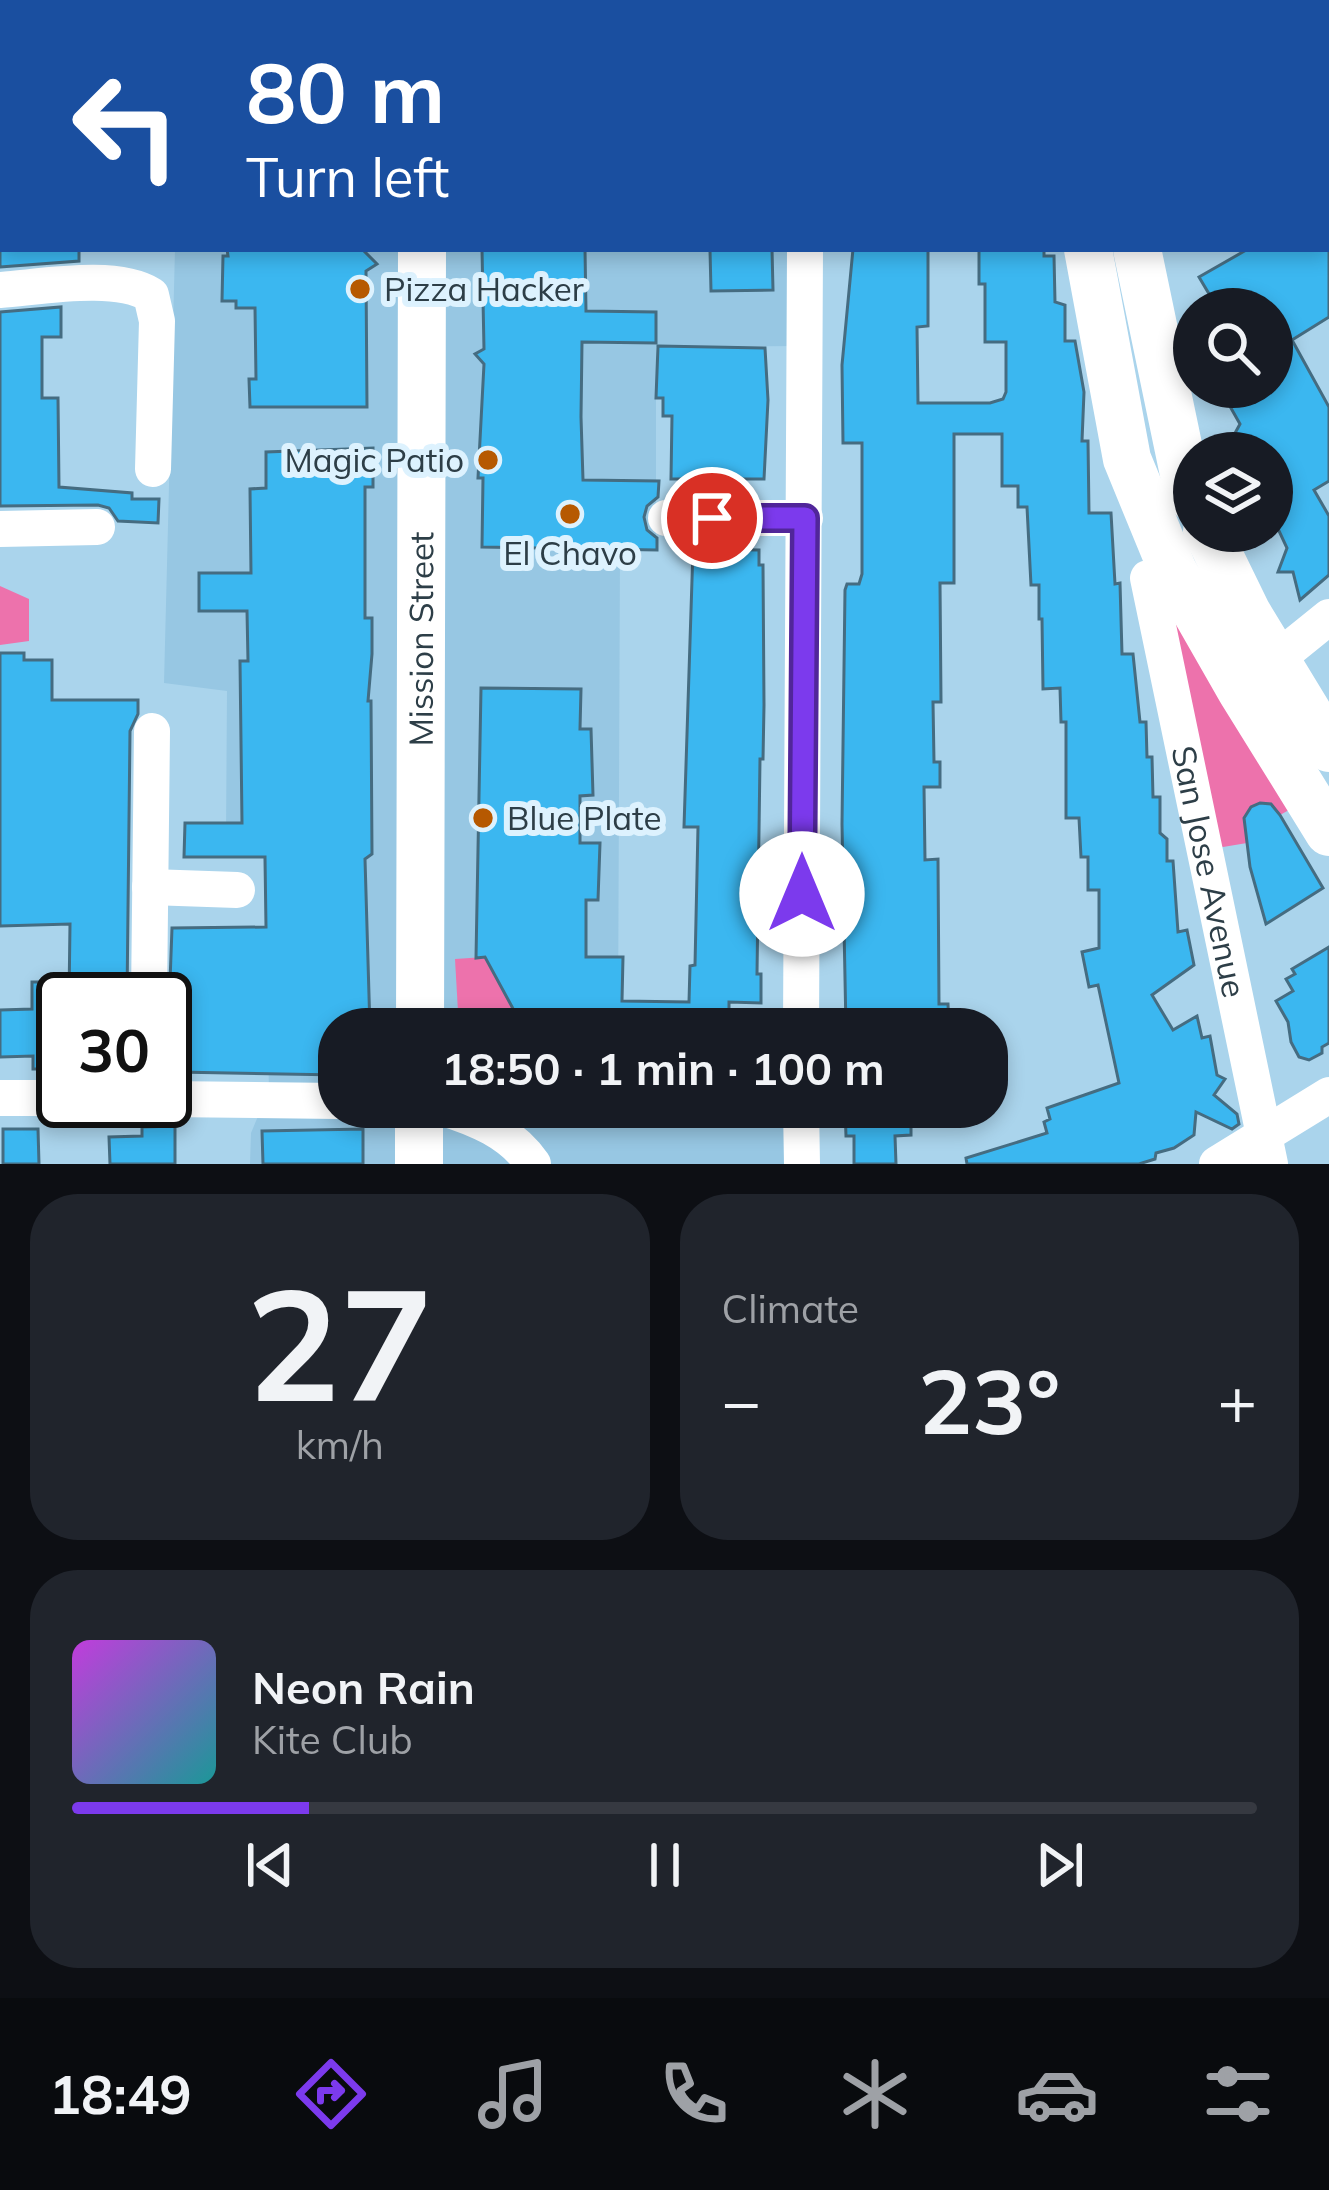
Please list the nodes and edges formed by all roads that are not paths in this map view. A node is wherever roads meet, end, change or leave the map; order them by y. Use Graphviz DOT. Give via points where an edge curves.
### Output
graph roads {
  1 [pos="422,252"];
  2 [pos="805,252"];
  3 [pos="1089,252"];
  4 [pos="1142,252"];
  5 [pos="0,290"];
  6 [pos="1176,432"];
  7 [pos="153,469"];
  8 [pos="666,518"];
  9 [pos="805,518"];
  10 [pos="97,527"];
  11 [pos="0,529"];
  12 [pos="1217,552"];
  13 [pos="1148,578"];
  14 [pos="1329,617"];
  15 [pos="1257,674"];
  16 [pos="152,731"];
  17 [pos="1329,748"];
  18 [pos="1329,832"];
  19 [pos="150,887"];
  20 [pos="237,890"];
  21 [pos="149,972"];
  22 [pos="419,1008"];
  23 [pos="801,1008"];
  24 [pos="1329,1095"];
  25 [pos="0,1098"];
  26 [pos="36,1098"];
  27 [pos="192,1099"];
  28 [pos="318,1101"];
  29 [pos="419,1128"];
  30 [pos="490,1128"];
  31 [pos="801,1128"];
  32 [pos="1268,1149"];
  33 [pos="419,1164"];
  34 [pos="533,1164"];
  35 [pos="802,1164"];
  36 [pos="1217,1164"];
  1 -- 22 [label="main road, Mission Street"];
  2 -- 9 [label="street"];
  3 -- 15 [label="main road" via="1127,459 1173,571"];
  4 -- 6 [label="main road"];
  5 -- 7 [label="street" via="109,284 151,295"];
  8 -- 9 [label="street"];
  9 -- 23 [label="street"];
  10 -- 11 [label="street"];
  12 -- 15 [label="main road" via="1246,613"];
  13 -- 32 [label="street, San Jose Avenue"];
  14 -- 15 [label="street"];
  15 -- 17 [label="main road"];
  15 -- 18 [label="main road"];
  16 -- 19 [label="street"];
  19 -- 20 [label="street"];
  19 -- 21 [label="street"];
  24 -- 32 [label="street"];
  25 -- 26 [label="street"];
  27 -- 28 [label="street"];
  29 -- 33 [label="main road"];
  30 -- 34 [label="street"];
  31 -- 35 [label="street"];
  32 -- 36 [label="street"];
}
